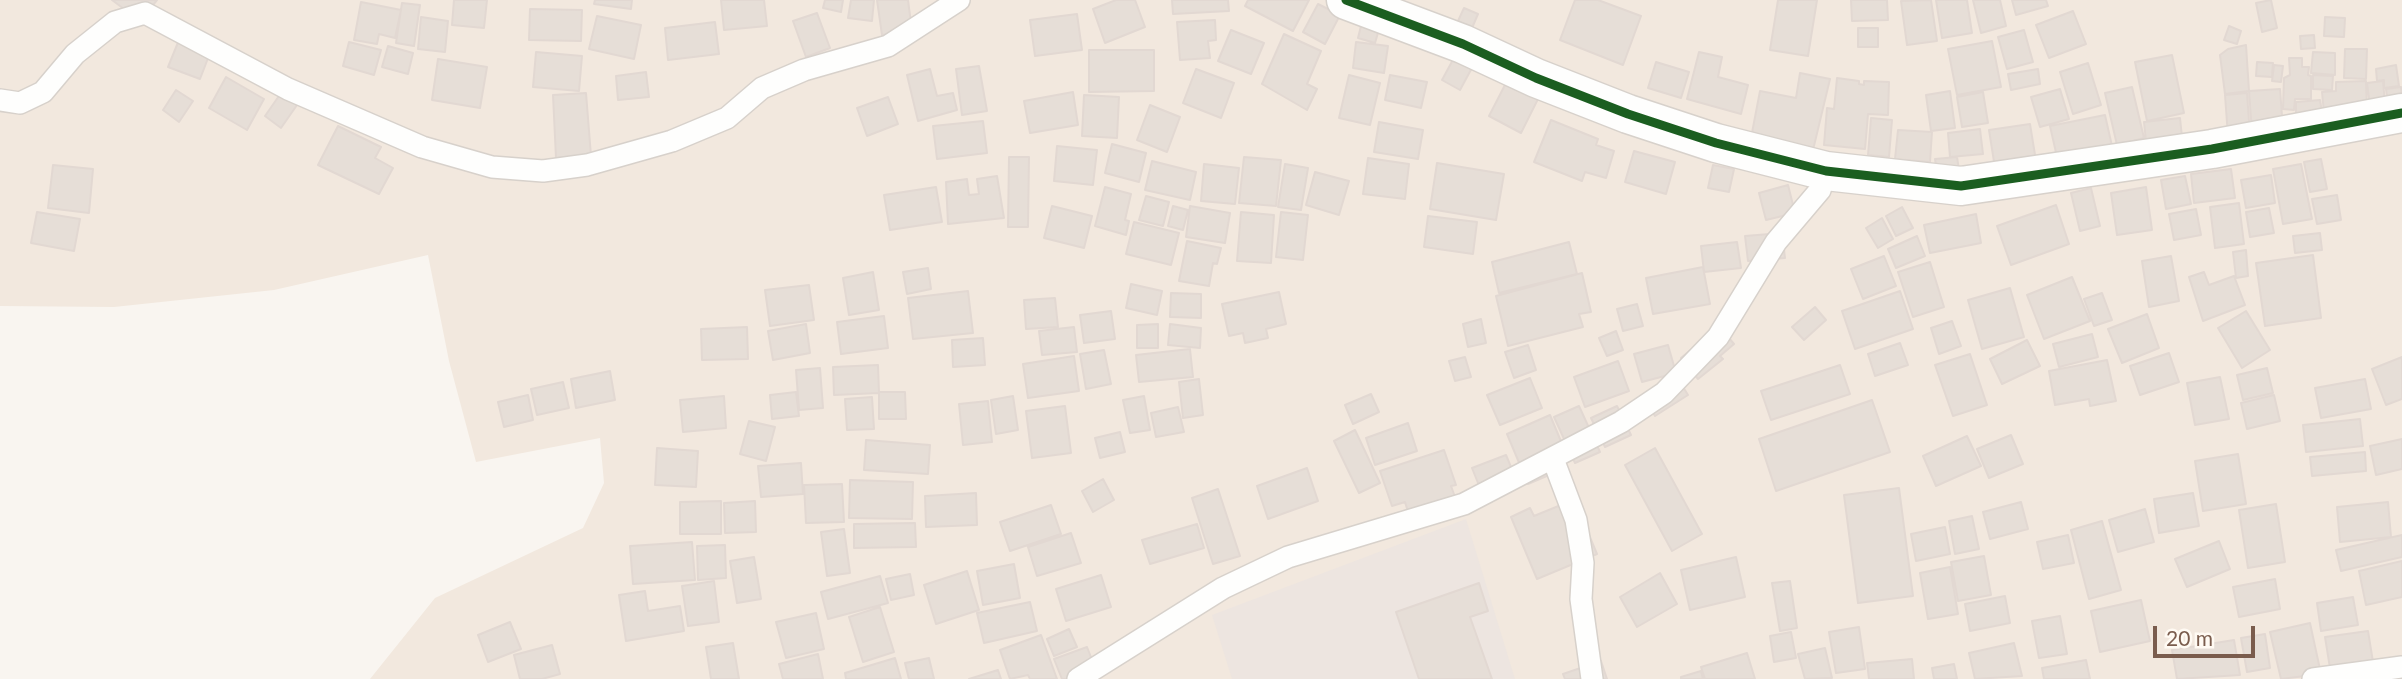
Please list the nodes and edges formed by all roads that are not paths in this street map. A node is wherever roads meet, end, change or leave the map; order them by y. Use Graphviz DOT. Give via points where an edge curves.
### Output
graph roads {
  1 [pos="959,0"];
  2 [pos="1346,0"];
  3 [pos="0,100"];
  4 [pos="2402,113"];
  5 [pos="1826,171"];
  6 [pos="1553,459"];
  7 [pos="2402,667"];
  8 [pos="1078,679"];
  9 [pos="1592,679"];
  10 [pos="2314,679"];
  1 -- 3 [label="lane" via="888,46 804,70 762,88 727,118 694,132 587,165 543,171 492,167 411,143 288,89 145,13 115,22 75,54 43,92 20,103"];
  2 -- 5 [label="street" via="1628,114 1716,144"];
  4 -- 5 [label="street" via="2212,149 1961,186"];
  5 -- 6 [label="lane" via="1820,190 1776,242 1718,337 1664,393"];
  6 -- 8 [label="lane" via="1464,504 1288,557 1223,588"];
  6 -- 9 [label="lane" via="1576,520"];
  7 -- 10 [label="lane"];
}
